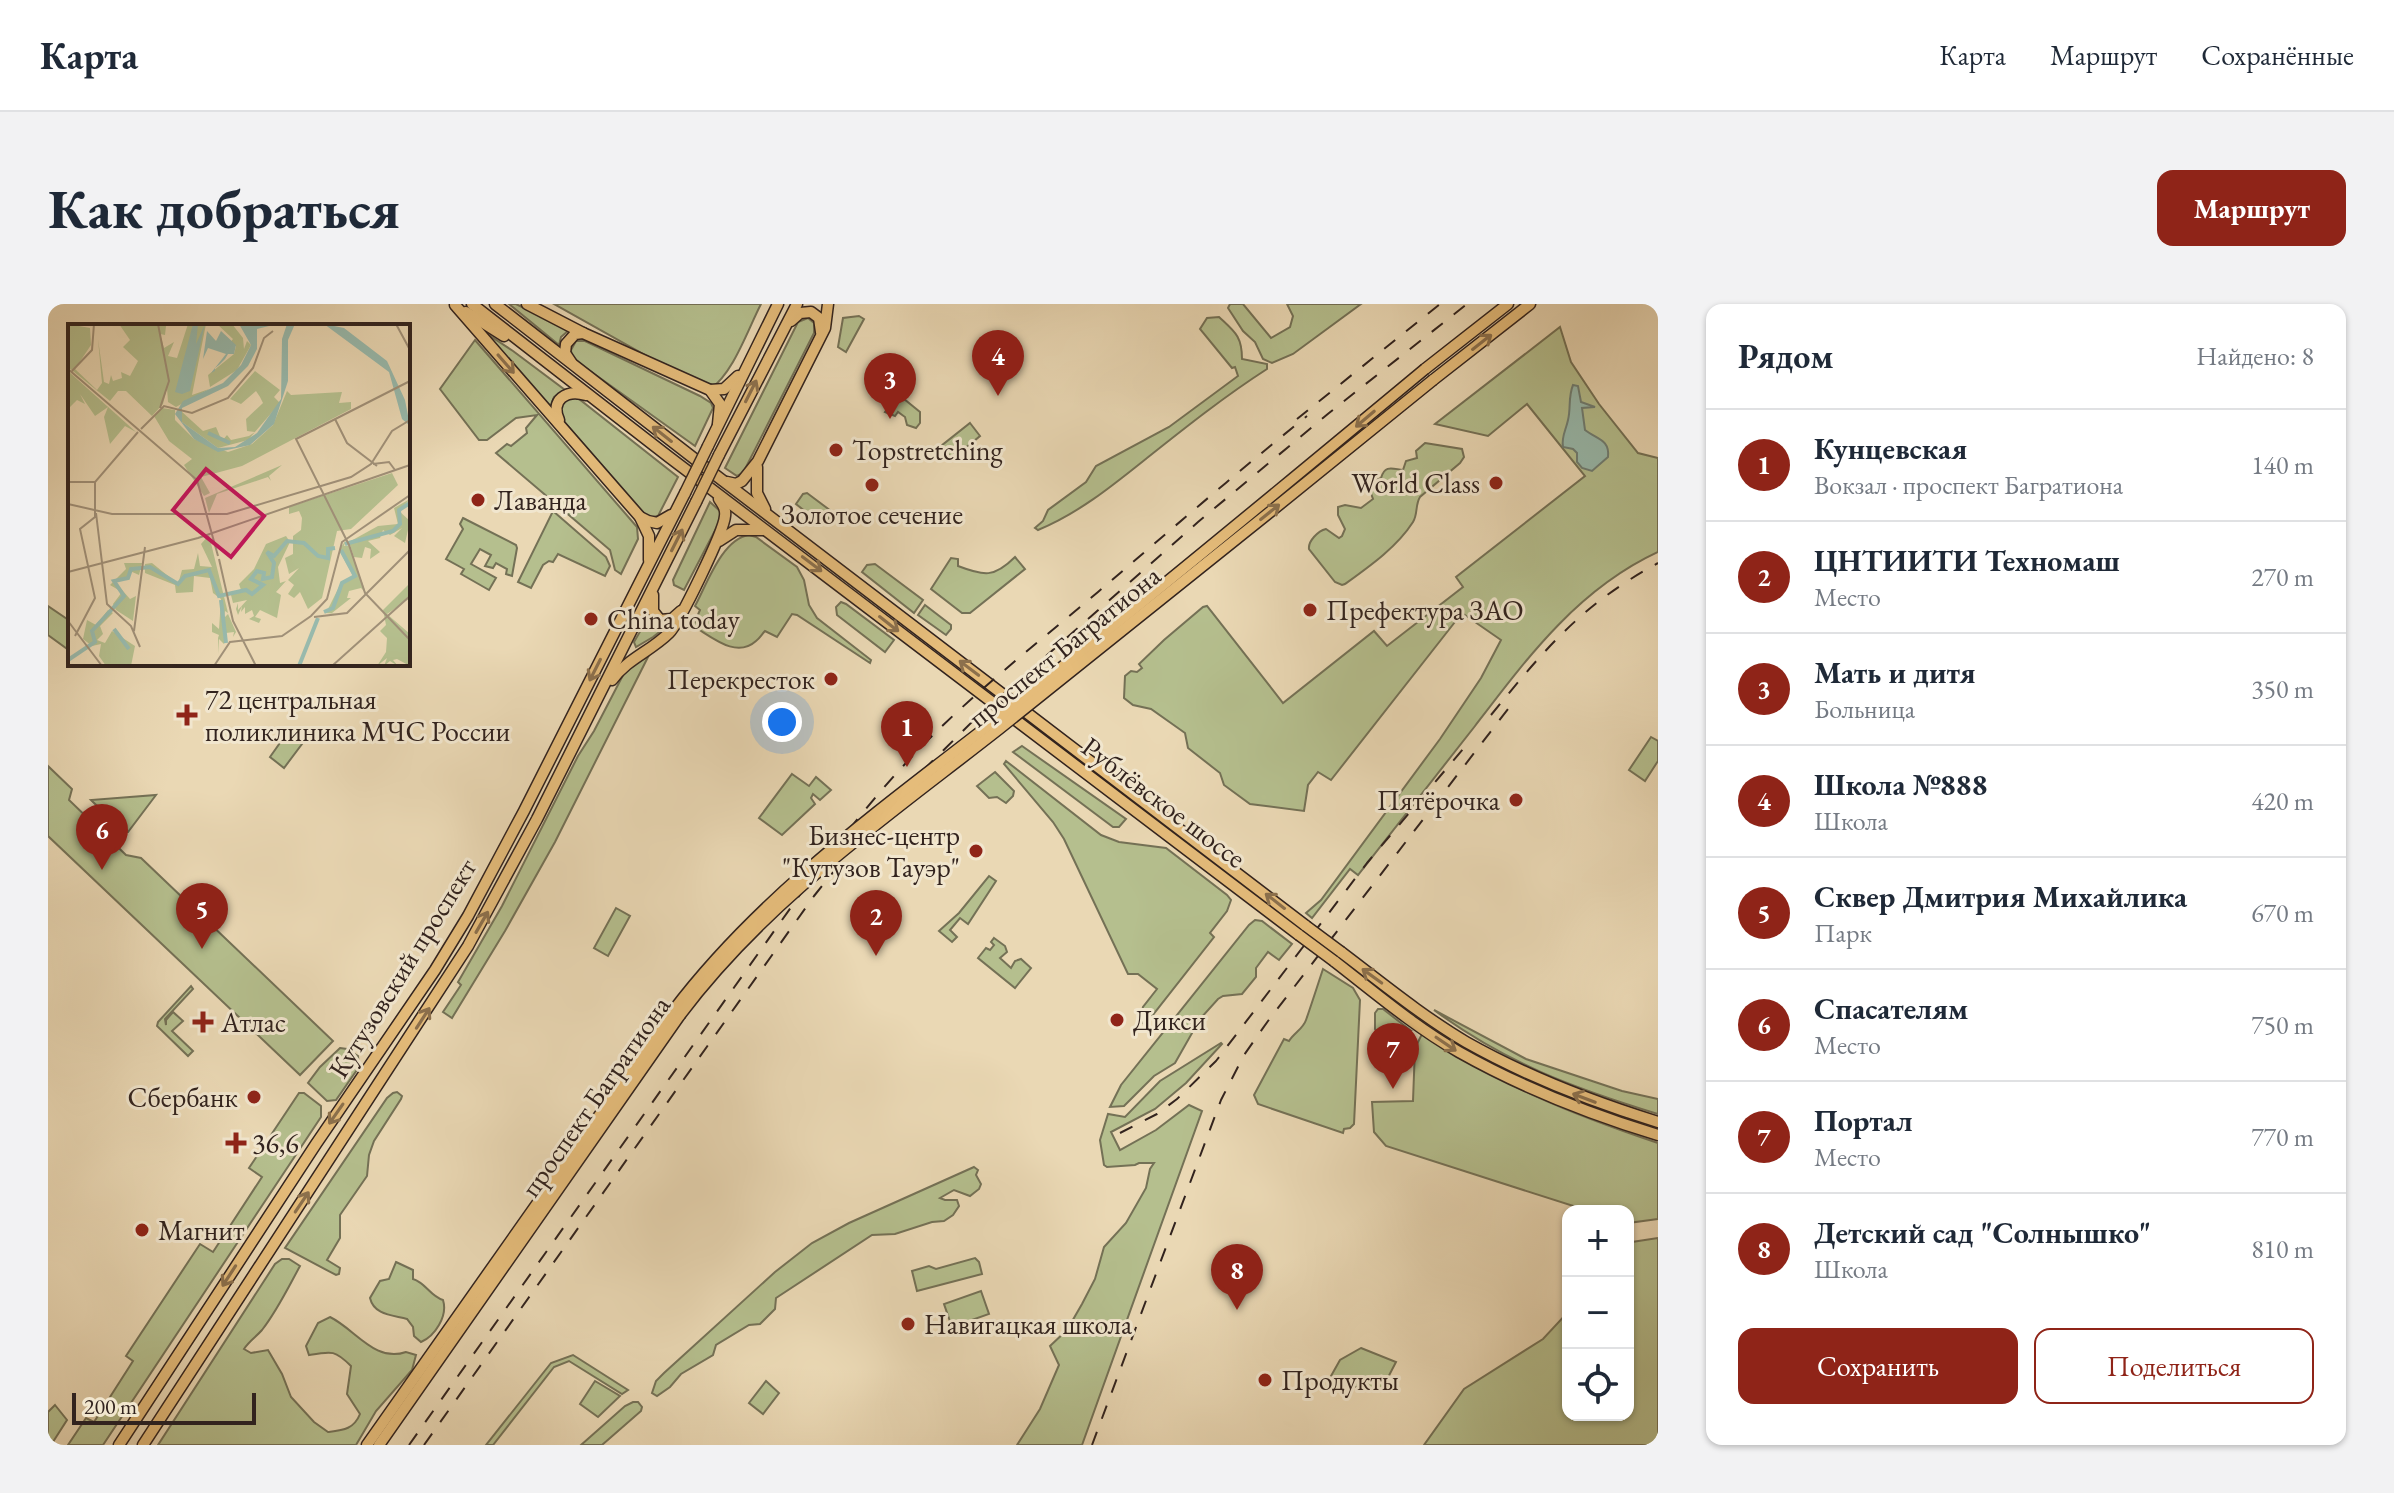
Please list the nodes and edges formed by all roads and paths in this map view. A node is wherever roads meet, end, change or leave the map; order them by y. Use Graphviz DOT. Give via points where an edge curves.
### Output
graph roads {
  1 [pos="472,304"];
  2 [pos="495,304"];
  3 [pos="507,304"];
  4 [pos="527,304"];
  5 [pos="778,304"];
  6 [pos="797,304"];
  7 [pos="828,304"];
  8 [pos="1508,304"];
  9 [pos="1530,304"];
  10 [pos="454,305"];
  11 [pos="783,328"];
  12 [pos="583,333"];
  13 [pos="821,338"];
  14 [pos="560,355"];
  15 [pos="549,364"];
  16 [pos="575,366"];
  17 [pos="746,367"];
  18 [pos="710,390"];
  19 [pos="589,396"];
  20 [pos="718,424"];
  21 [pos="563,429"];
  22 [pos="758,461"];
  23 [pos="722,480"];
  24 [pos="714,491"];
  25 [pos="676,511"];
  26 [pos="640,517"];
  27 [pos="771,517"];
  28 [pos="769,532"];
  29 [pos="714,549"];
  30 [pos="648,566"];
  31 [pos="658,579"];
  32 [pos="684,606"];
  33 [pos="593,708"];
  34 [pos="1303,931"];
  35 [pos="1338,957"];
  36 [pos="676,1013"];
  37 [pos="1658,1122"];
  38 [pos="1658,1135"];
  39 [pos="119,1445"];
  40 [pos="143,1445"];
  41 [pos="367,1445"];
  42 [pos="379,1445"];
  1 -- 15 [label="main road"];
  2 -- 14 [label="main road"];
  3 -- 14 [label="main road"];
  4 -- 12 [label="main road"];
  5 -- 17 [label="main road, Кутузовский проспект"];
  6 -- 11 [label="main road, Кутузовский проспект"];
  7 -- 13 [label="main road"];
  8 -- 36 [label="main road, проспект Багратиона, one-way, bridge" via="829,852 726,948"];
  36 -- 9 [label="main road, проспект Багратиона, one-way, bridge" via="832,859"];
  10 -- 15 [label="main road"];
  10 -- 21 [label="main road, one-way"];
  11 -- 13 [label="main road" via="800,313 811,312 819,320"];
  31 -- 11 [label="main road, Кутузовский проспект, one-way, bridge"];
  12 -- 16 [label="main road" via="566,344 565,353"];
  12 -- 18 [label="main road"];
  13 -- 22 [label="main road"];
  14 -- 16 [label="main road, Рублёвское шоссе"];
  15 -- 19 [label="main road, Рублёвское шоссе"];
  23 -- 16 [label="main road, Рублёвское шоссе, one-way"];
  17 -- 18 [label="main road" via="727,387"];
  17 -- 20 [label="main road, Кутузовский проспект"];
  18 -- 20 [label="main road" via="720,404"];
  19 -- 21 [label="main road" via="569,392 559,400 555,413"];
  19 -- 24 [label="main road, Рублёвское шоссе"];
  20 -- 25 [label="main road, Кутузовский проспект, bridge"];
  21 -- 26 [label="main road"];
  22 -- 23 [label="main road" via="742,481"];
  22 -- 27 [label="main road" via="757,493"];
  23 -- 27 [label="main road, Рублёвское шоссе"];
  24 -- 28 [label="main road, Рублёвское шоссе"];
  24 -- 29 [label="main road" via="726,512"];
  25 -- 26 [label="main road" via="657,523"];
  25 -- 30 [label="main road, Кутузовский проспект"];
  26 -- 30 [label="main road" via="649,536"];
  34 -- 27 [label="main road, Рублёвское шоссе, one-way"];
  28 -- 29 [label="main road" via="736,530"];
  28 -- 34 [label="main road, Рублёвское шоссе, one-way"];
  29 -- 32 [label="main road"];
  30 -- 39 [label="main road, Кутузовский проспект, one-way" via="468,916"];
  31 -- 32 [label="main road" via="652,605 656,617 672,619"];
  31 -- 33 [label="main road, Кутузовский проспект"];
  32 -- 33 [label="main road" via="668,634 623,666"];
  40 -- 33 [label="main road, Кутузовский проспект, one-way" via="468,946"];
  34 -- 35 [label="main road, Рублёвское шоссе, bridge"];
  37 -- 35 [label="main road, Рублёвское шоссе, one-way" via="1585,1099 1517,1069"];
  35 -- 38 [label="main road, Рублёвское шоссе, one-way" via="1458,1052 1580,1109"];
  36 -- 41 [label="main road, проспект Багратиона"];
  36 -- 42 [label="main road, проспект Багратиона"];
}
